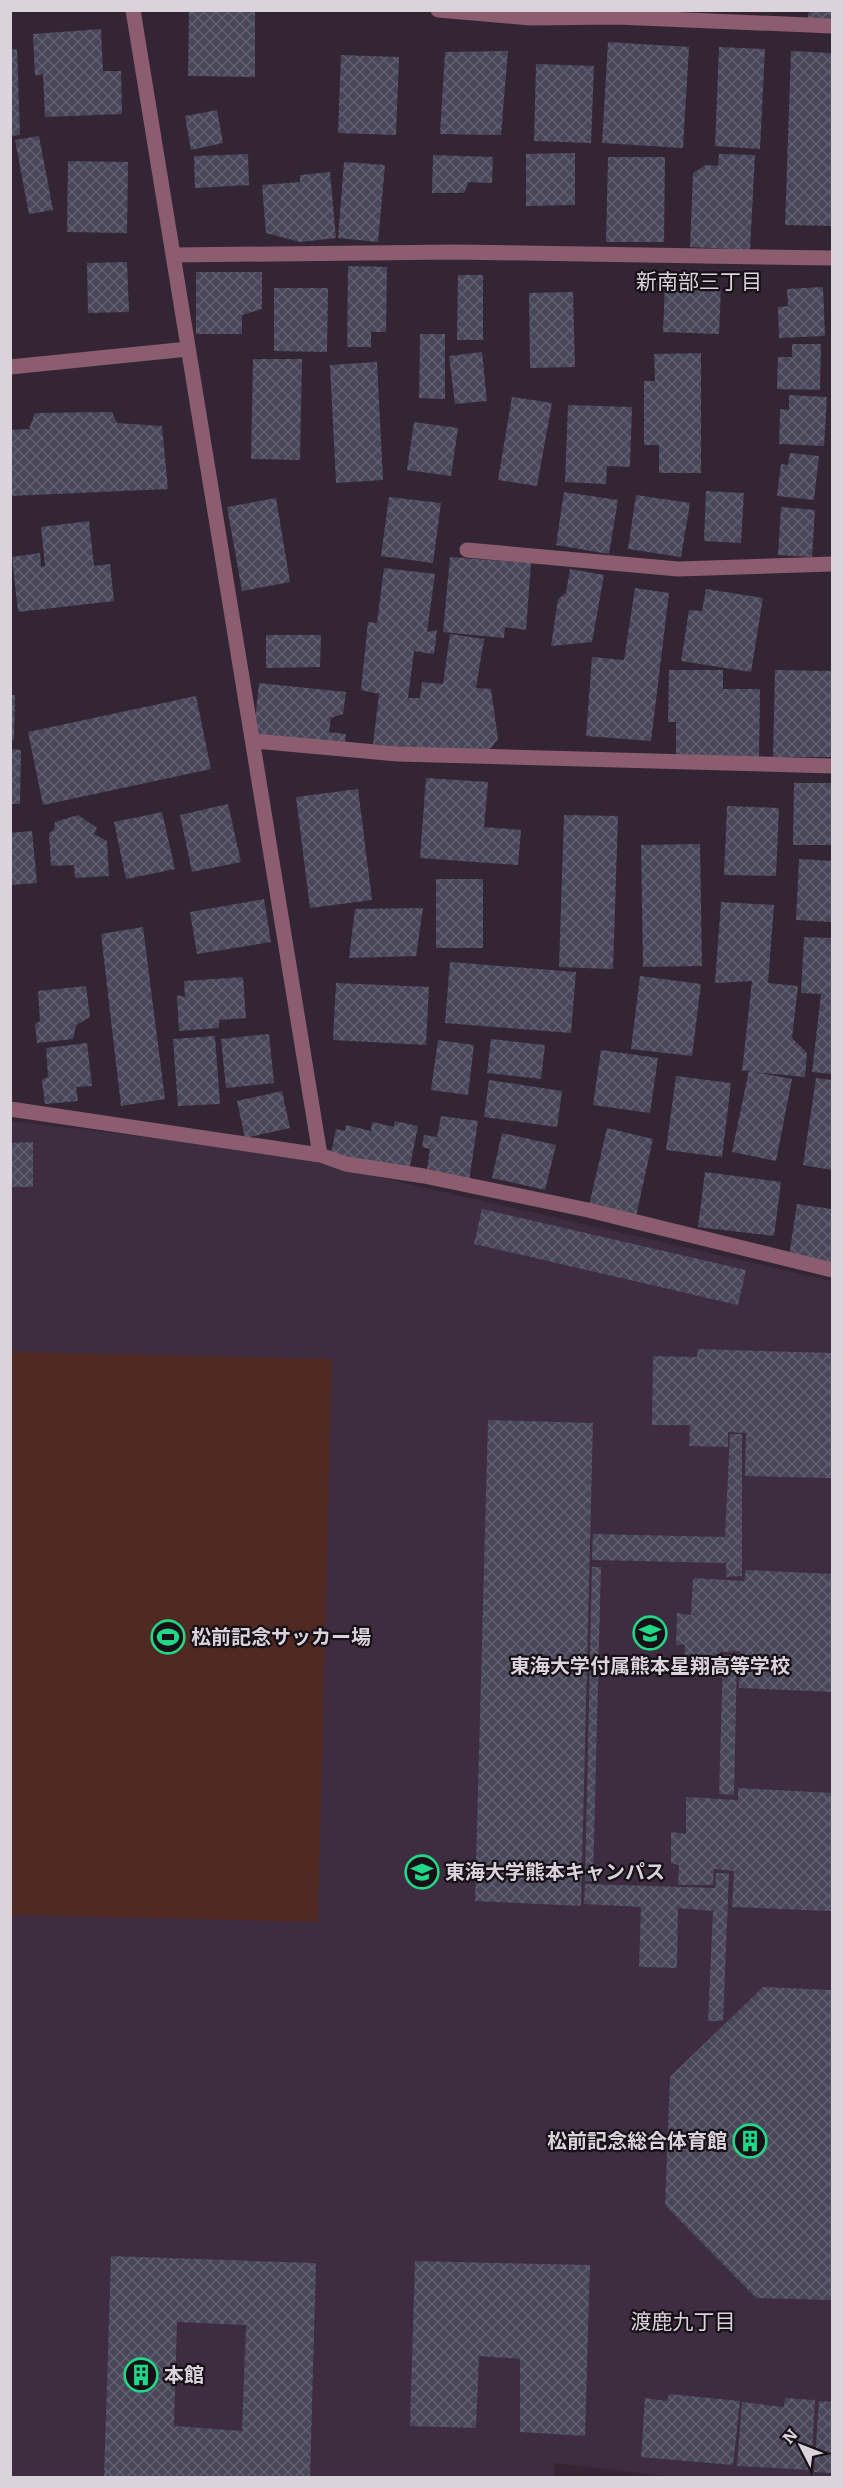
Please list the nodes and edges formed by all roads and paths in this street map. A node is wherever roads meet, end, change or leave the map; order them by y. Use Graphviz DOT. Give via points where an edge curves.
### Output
graph roads {
  1 [pos="133,10"];
  2 [pos="438,10"];
  3 [pos="832,26"];
  4 [pos="173,255"];
  5 [pos="832,258"];
  6 [pos="188,349"];
  7 [pos="10,367"];
  8 [pos="467,550"];
  9 [pos="832,564"];
  10 [pos="253,741"];
  11 [pos="832,766"];
  12 [pos="10,1108"];
  13 [pos="320,1155"];
  14 [pos="832,1270"];
  1 -- 4 [label="street"];
  2 -- 3 [label="street" via="530,18 617,17"];
  4 -- 5 [label="street" via="455,252"];
  4 -- 6 [label="street"];
  6 -- 7 [label="street"];
  6 -- 10 [label="street"];
  8 -- 9 [label="street" via="678,569"];
  10 -- 11 [label="street" via="398,754"];
  10 -- 13 [label="street"];
  12 -- 13 [label="street"];
  13 -- 14 [label="street" via="346,1164 588,1210"];
}
